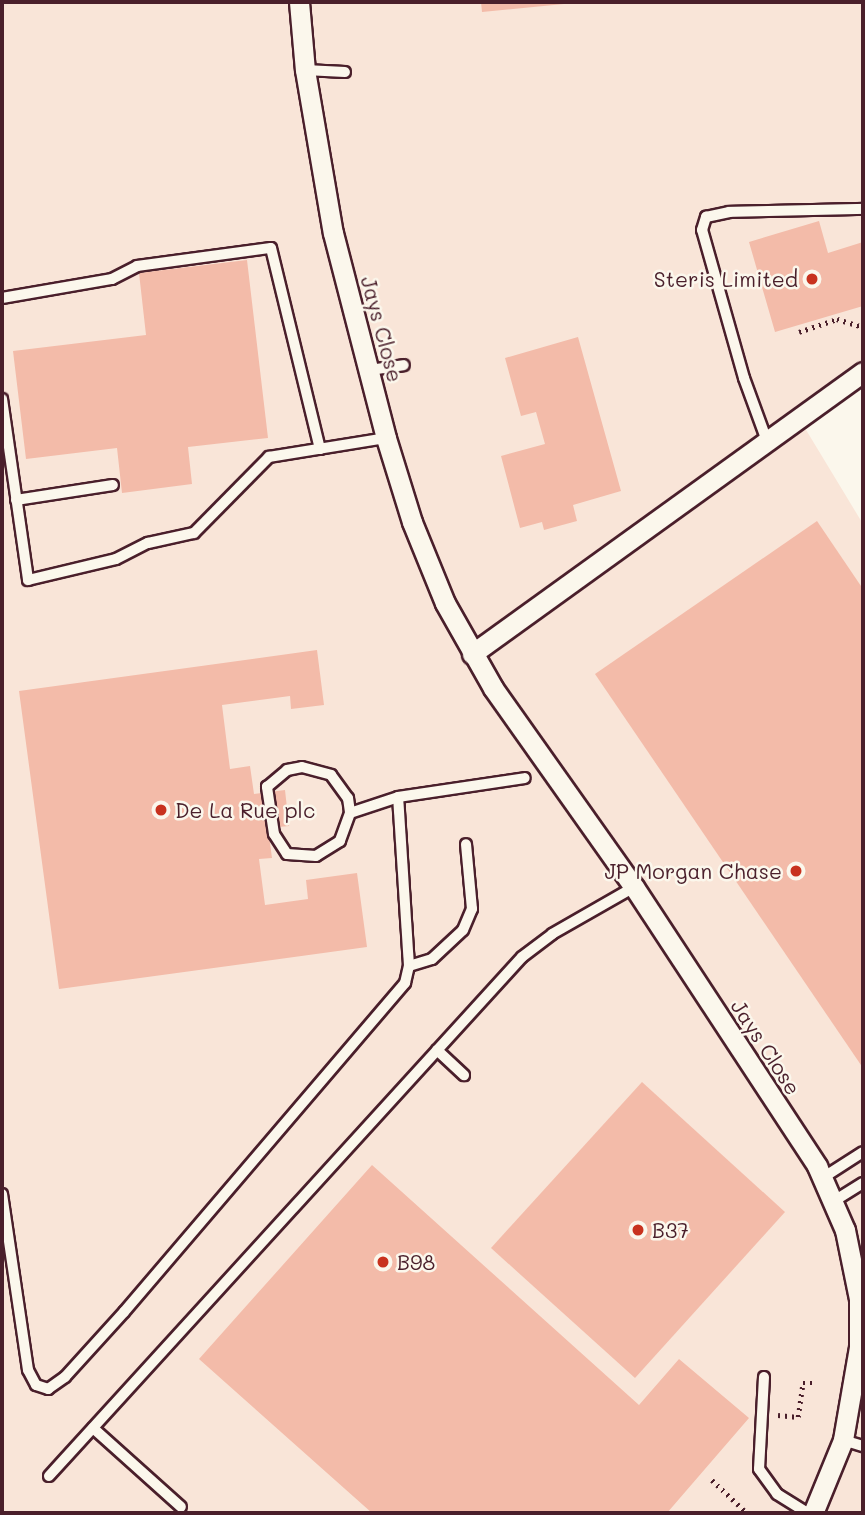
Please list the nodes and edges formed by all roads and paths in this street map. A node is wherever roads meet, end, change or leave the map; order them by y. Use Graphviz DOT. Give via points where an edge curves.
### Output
graph roads {
  1 [pos="299,2"];
  2 [pos="305,70"];
  3 [pos="345,72"];
  4 [pos="863,209"];
  5 [pos="2,298"];
  6 [pos="863,327"];
  7 [pos="799,332"];
  8 [pos="404,365"];
  9 [pos="369,370"];
  10 [pos="863,372"];
  11 [pos="2,399"];
  12 [pos="386,438"];
  13 [pos="767,441"];
  14 [pos="320,449"];
  15 [pos="113,485"];
  16 [pos="16,500"];
  17 [pos="472,654"];
  18 [pos="525,778"];
  19 [pos="398,797"];
  20 [pos="351,813"];
  21 [pos="466,844"];
  22 [pos="634,887"];
  23 [pos="409,966"];
  24 [pos="437,1050"];
  25 [pos="464,1075"];
  26 [pos="863,1152"];
  27 [pos="824,1177"];
  28 [pos="863,1182"];
  29 [pos="2,1194"];
  30 [pos="834,1201"];
  31 [pos="764,1377"];
  32 [pos="816,1383"];
  33 [pos="764,1414"];
  34 [pos="93,1427"];
  35 [pos="843,1440"];
  36 [pos="863,1446"];
  37 [pos="48,1476"];
  38 [pos="712,1480"];
  39 [pos="181,1507"];
  40 [pos="747,1513"];
  41 [pos="811,1513"];
  1 -- 2 [label="street, Jays Close"];
  2 -- 3 [label="lane"];
  2 -- 9 [label="street, Jays Close" via="333,233"];
  4 -- 13 [label="lane" via="706,217 702,230"];
  5 -- 14 [label="lane" via="112,279 137,265 271,248"];
  6 -- 7 [label="path" via="836,319"];
  8 -- 9 [label="lane"];
  9 -- 12 [label="street, Jays Close"];
  10 -- 13 [label="street"];
  11 -- 16 [label="lane"];
  12 -- 14 [label="lane"];
  12 -- 17 [label="street, Jays Close" via="412,522"];
  13 -- 17 [label="street"];
  14 -- 16 [label="lane" via="269,457 194,533 148,543 116,559 28,580"];
  15 -- 16 [label="lane"];
  17 -- 22 [label="street, Jays Close"];
  18 -- 19 [label="lane"];
  19 -- 20 [label="lane"];
  19 -- 23 [label="lane"];
  20 -- 20 [label="lane" via="340,841 329,850 316,856 286,853 274,834 267,787 288,770 317,768 342,785"];
  21 -- 23 [label="lane" via="472,909 463,930 432,959"];
  22 -- 24 [label="lane" via="552,933 522,957"];
  22 -- 27 [label="street, Jays Close"];
  23 -- 29 [label="lane" via="405,983 386,1007 124,1312 65,1377 48,1389 30,1380"];
  24 -- 25 [label="lane"];
  24 -- 34 [label="lane"];
  26 -- 27 [label="lane"];
  27 -- 30 [label="street, Jays Close"];
  28 -- 30 [label="lane"];
  30 -- 35 [label="street, Jays Close" via="859,1299 859,1347"];
  31 -- 33 [label="lane"];
  32 -- 33 [label="path" via="803,1383 798,1417"];
  33 -- 41 [label="lane" via="759,1448 762,1477 777,1494"];
  34 -- 37 [label="lane"];
  34 -- 39 [label="lane"];
  35 -- 36 [label="lane"];
  35 -- 41 [label="street, Jays Close"];
  38 -- 40 [label="path"];
}
